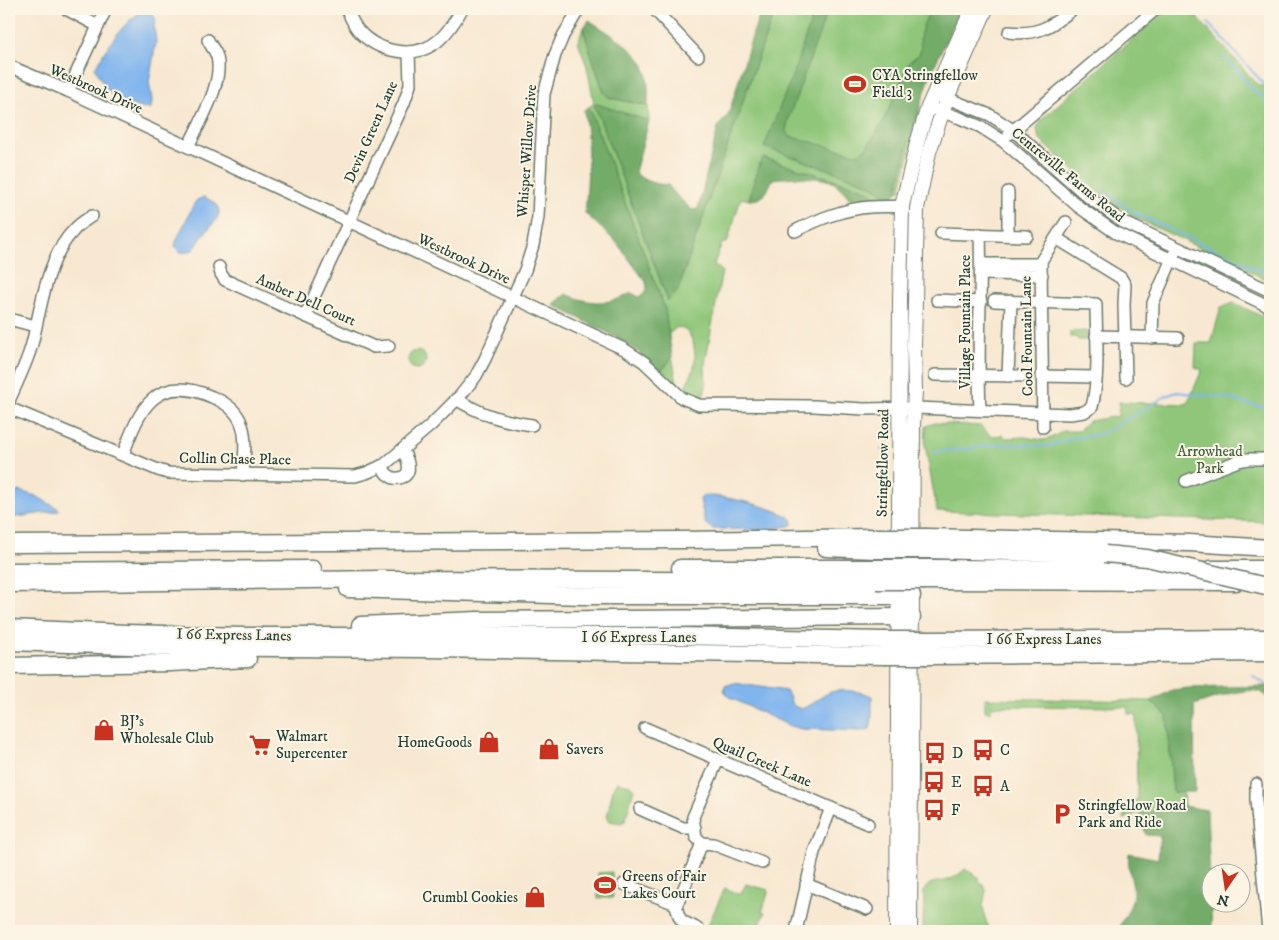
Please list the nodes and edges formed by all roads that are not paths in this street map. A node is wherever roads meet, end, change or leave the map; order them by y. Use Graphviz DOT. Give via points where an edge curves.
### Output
graph roads {
  1 [pos="66,9"];
  2 [pos="106,9"];
  3 [pos="347,9"];
  4 [pos="462,9"];
  5 [pos="579,9"];
  6 [pos="654,9"];
  7 [pos="972,9"];
  8 [pos="986,9"];
  9 [pos="1073,9"];
  10 [pos="1156,9"];
  11 [pos="98,26"];
  12 [pos="1010,32"];
  13 [pos="208,40"];
  14 [pos="409,52"];
  15 [pos="698,56"];
  16 [pos="9,66"];
  17 [pos="68,91"];
  18 [pos="941,96"];
  19 [pos="928,108"];
  20 [pos="942,113"];
  21 [pos="1013,130"];
  22 [pos="1003,141"];
  23 [pos="188,147"];
  24 [pos="1008,192"];
  25 [pos="902,206"];
  26 [pos="92,216"];
  27 [pos="348,221"];
  28 [pos="1066,222"];
  29 [pos="795,231"];
  30 [pos="941,233"];
  31 [pos="980,234"];
  32 [pos="1008,234"];
  33 [pos="1027,236"];
  34 [pos="1056,238"];
  35 [pos="1177,248"];
  36 [pos="1171,260"];
  37 [pos="219,267"];
  38 [pos="981,269"];
  39 [pos="1041,270"];
  40 [pos="1270,291"];
  41 [pos="512,297"];
  42 [pos="937,300"];
  43 [pos="994,301"];
  44 [pos="1011,301"];
  45 [pos="981,302"];
  46 [pos="1042,302"];
  47 [pos="1270,307"];
  48 [pos="305,316"];
  49 [pos="9,319"];
  50 [pos="35,326"];
  51 [pos="1096,336"];
  52 [pos="1125,337"];
  53 [pos="1152,338"];
  54 [pos="1178,338"];
  55 [pos="389,346"];
  56 [pos="935,375"];
  57 [pos="978,376"];
  58 [pos="1008,376"];
  59 [pos="1026,376"];
  60 [pos="1041,376"];
  61 [pos="1096,377"];
  62 [pos="1126,378"];
  63 [pos="456,399"];
  64 [pos="9,401"];
  65 [pos="9,408"];
  66 [pos="900,408"];
  67 [pos="915,408"];
  68 [pos="980,410"];
  69 [pos="1044,413"];
  70 [pos="532,426"];
  71 [pos="1043,427"];
  72 [pos="402,450"];
  73 [pos="123,455"];
  74 [pos="1270,459"];
  75 [pos="381,466"];
  76 [pos="243,475"];
  77 [pos="1186,482"];
  78 [pos="9,544"];
  79 [pos="926,544"];
  80 [pos="1270,548"];
  81 [pos="1270,569"];
  82 [pos="9,571"];
  83 [pos="876,574"];
  84 [pos="925,575"];
  85 [pos="254,581"];
  86 [pos="1270,582"];
  87 [pos="9,584"];
  88 [pos="1270,587"];
  89 [pos="905,596"];
  90 [pos="905,617"];
  91 [pos="9,628"];
  92 [pos="126,634"];
  93 [pos="1270,638"];
  94 [pos="9,642"];
  95 [pos="427,649"];
  96 [pos="1270,654"];
  97 [pos="9,666"];
  98 [pos="645,728"];
  99 [pos="718,760"];
  100 [pos="1256,784"];
  101 [pos="831,808"];
  102 [pos="640,809"];
  103 [pos="868,824"];
  104 [pos="695,828"];
  105 [pos="702,843"];
  106 [pos="762,863"];
  107 [pos="624,884"];
  108 [pos="806,884"];
  109 [pos="676,904"];
  110 [pos="867,909"];
  111 [pos="1269,917"];
  112 [pos="700,931"];
  113 [pos="796,931"];
  114 [pos="897,931"];
  115 [pos="910,931"];
  116 [pos="1268,931"];
  1 -- 11 [label="street"];
  2 -- 11 [label="street"];
  3 -- 14 [label="street" via="357,28 377,46"];
  4 -- 14 [label="street" via="437,42"];
  5 -- 41 [label="street, Whisper Willow Drive" via="563,36 548,77 542,112 536,230 525,270"];
  6 -- 15 [label="street"];
  7 -- 18 [label="main road, Stringfellow Road"];
  8 -- 18 [label="main road, Stringfellow Road"];
  9 -- 12 [label="street" via="1038,32"];
  10 -- 21 [label="street"];
  11 -- 17 [label="street"];
  13 -- 23 [label="street" via="216,53 217,75 209,102"];
  14 -- 27 [label="street, Devin Green Lane" via="410,86 404,103"];
  16 -- 17 [label="street, Westbrook Drive"];
  17 -- 23 [label="street, Westbrook Drive"];
  18 -- 19 [label="main road, Stringfellow Road"];
  18 -- 20 [label="main road, Stringfellow Road"];
  18 -- 21 [label="street, Centreville Farms Road" via="990,115"];
  19 -- 20 [label="street, Centreville Farms Road"];
  19 -- 25 [label="main road, Stringfellow Road"];
  20 -- 22 [label="street, Centreville Farms Road" via="982,127"];
  20 -- 67 [label="main road, Stringfellow Road" via="929,152 917,208"];
  21 -- 22 [label="street"];
  21 -- 35 [label="street, Centreville Farms Road" via="1123,222"];
  22 -- 36 [label="street, Centreville Farms Road" via="1116,233"];
  23 -- 27 [label="street, Westbrook Drive"];
  24 -- 32 [label="street"];
  25 -- 29 [label="street" via="871,206 846,211"];
  25 -- 66 [label="main road, Stringfellow Road"];
  26 -- 50 [label="street" via="74,229 54,263"];
  27 -- 41 [label="street, Westbrook Drive"];
  27 -- 48 [label="street, Devin Green Lane"];
  28 -- 34 [label="street, Cool Fountain Lane"];
  30 -- 31 [label="street, Village Fountain Place"];
  31 -- 32 [label="street, Village Fountain Place"];
  31 -- 38 [label="street, Village Fountain Place"];
  32 -- 33 [label="street, Village Fountain Place"];
  34 -- 39 [label="street, Cool Fountain Lane" via="1041,261"];
  34 -- 52 [label="street" via="1121,278 1125,285"];
  35 -- 36 [label="street"];
  35 -- 40 [label="street, Centreville Farms Road"];
  36 -- 47 [label="street, Centreville Farms Road"];
  36 -- 53 [label="street" via="1154,303"];
  37 -- 48 [label="street, Amber Dell Court" via="225,280"];
  38 -- 39 [label="street"];
  38 -- 45 [label="street, Village Fountain Place"];
  39 -- 46 [label="street, Cool Fountain Lane"];
  41 -- 63 [label="street, Collin Chase Place" via="476,376"];
  41 -- 66 [label="street, Westbrook Drive" via="635,355 682,398 699,405"];
  42 -- 45 [label="street"];
  43 -- 44 [label="street"];
  44 -- 46 [label="street"];
  44 -- 58 [label="street"];
  45 -- 57 [label="street, Village Fountain Place"];
  46 -- 51 [label="street" via="1096,304"];
  46 -- 60 [label="street, Cool Fountain Lane"];
  48 -- 55 [label="street, Amber Dell Court" via="374,347"];
  49 -- 50 [label="street"];
  50 -- 64 [label="street" via="32,345"];
  51 -- 52 [label="street"];
  51 -- 61 [label="street"];
  52 -- 53 [label="street"];
  52 -- 62 [label="street"];
  53 -- 54 [label="street"];
  56 -- 57 [label="street"];
  57 -- 58 [label="street"];
  57 -- 68 [label="street, Village Fountain Place"];
  58 -- 59 [label="street"];
  60 -- 61 [label="street"];
  60 -- 69 [label="street, Cool Fountain Lane"];
  61 -- 69 [label="street, Westbrook Drive" via="1092,407 1084,412"];
  63 -- 70 [label="street" via="487,416"];
  63 -- 72 [label="street, Collin Chase Place"];
  65 -- 73 [label="street, Collin Chase Place"];
  66 -- 67 [label="street, Westbrook Drive"];
  66 -- 89 [label="main road, Stringfellow Road"];
  67 -- 68 [label="street, Westbrook Drive"];
  67 -- 89 [label="main road, Stringfellow Road"];
  68 -- 69 [label="street, Westbrook Drive"];
  69 -- 71 [label="street, Cool Fountain Lane"];
  72 -- 75 [label="street, Collin Chase Place"];
  72 -- 75 [label="street" via="409,468 403,477 393,478"];
  73 -- 76 [label="street, Collin Chase Place" via="168,473"];
  73 -- 76 [label="street" via="140,412 149,403 172,388 195,390 223,401 242,423"];
  74 -- 77 [label="street" via="1238,461"];
  75 -- 76 [label="street, Collin Chase Place" via="355,476"];
  78 -- 79 [label="highway, bridge" via="683,540"];
  79 -- 80 [label="highway" via="1190,543"];
  79 -- 88 [label="highway, bridge" via="1147,558"];
  81 -- 84 [label="highway"];
  82 -- 83 [label="highway"];
  83 -- 84 [label="highway, bridge"];
  83 -- 85 [label="highway"];
  84 -- 86 [label="highway"];
  85 -- 87 [label="highway"];
  85 -- 89 [label="highway" via="297,588 510,595"];
  89 -- 90 [label="main road, Stringfellow Road"];
  90 -- 92 [label="highway" via="477,620 173,628"];
  90 -- 114 [label="main road, Stringfellow Road"];
  90 -- 115 [label="main road, Stringfellow Road"];
  91 -- 92 [label="highway, I 66 Express Lanes"];
  92 -- 93 [label="highway, I 66 Express Lanes, bridge" via="884,640"];
  94 -- 95 [label="highway"];
  95 -- 96 [label="highway, bridge" via="884,656"];
  95 -- 97 [label="highway" via="363,658"];
  98 -- 99 [label="street, Quail Creek Lane"];
  99 -- 101 [label="street, Quail Creek Lane"];
  99 -- 104 [label="street" via="693,817"];
  100 -- 111 [label="street"];
  101 -- 103 [label="street, Quail Creek Lane"];
  101 -- 108 [label="street"];
  102 -- 104 [label="street" via="683,828"];
  104 -- 105 [label="street" via="696,837"];
  105 -- 106 [label="street" via="713,844"];
  105 -- 109 [label="street"];
  107 -- 109 [label="street"];
  108 -- 110 [label="street"];
  108 -- 113 [label="street"];
  109 -- 112 [label="street" via="681,921"];
  111 -- 116 [label="street"];
}
